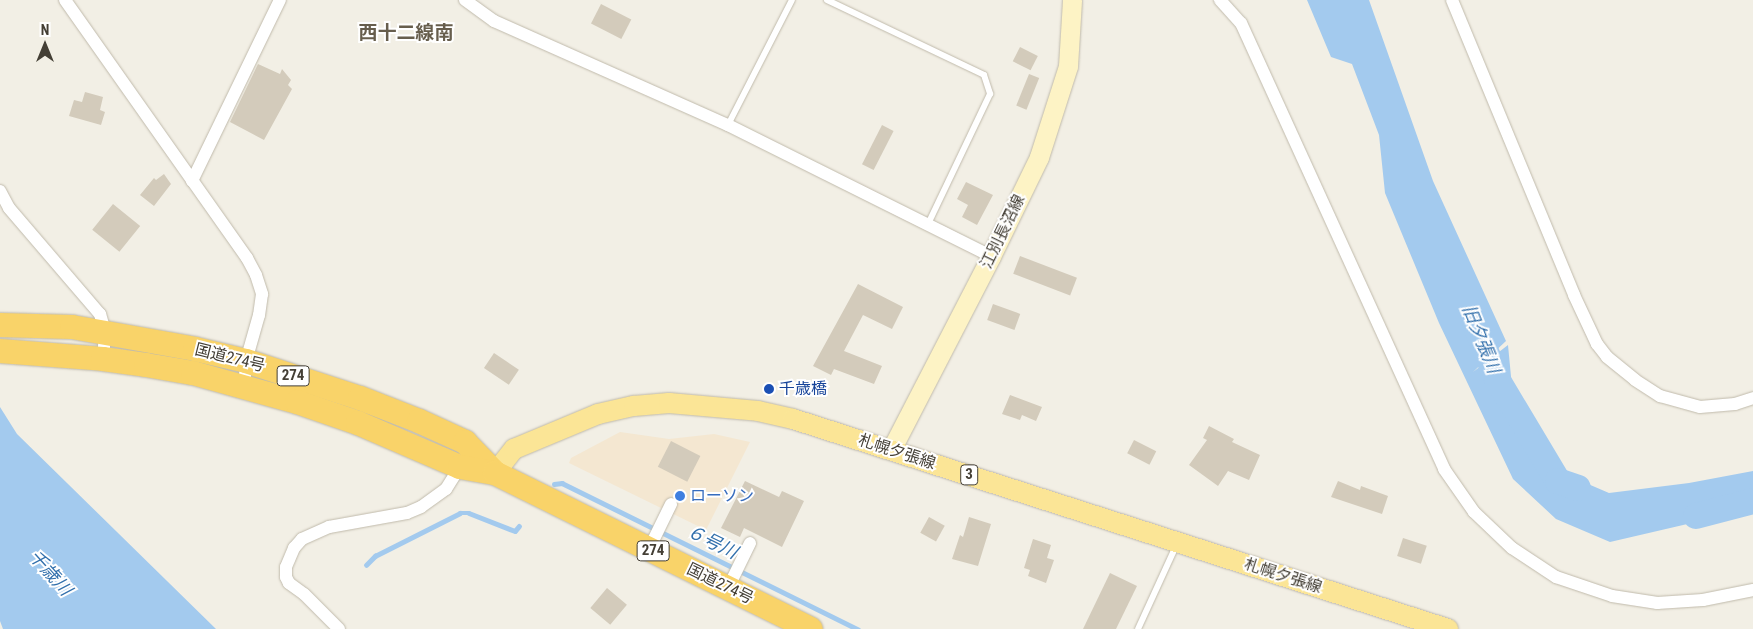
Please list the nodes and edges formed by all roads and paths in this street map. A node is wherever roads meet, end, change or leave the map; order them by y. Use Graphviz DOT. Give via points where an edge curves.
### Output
graph roads {
  1 [pos="65,0"];
  2 [pos="280,0"];
  3 [pos="465,0"];
  4 [pos="792,0"];
  5 [pos="827,0"];
  6 [pos="1072,0"];
  7 [pos="1220,0"];
  8 [pos="1452,0"];
  9 [pos="728,125"];
  10 [pos="192,181"];
  11 [pos="0,191"];
  12 [pos="928,224"];
  13 [pos="991,256"];
  14 [pos="0,324"];
  15 [pos="105,332"];
  16 [pos="0,350"];
  17 [pos="97,358"];
  18 [pos="246,361"];
  19 [pos="244,387"];
  20 [pos="1753,398"];
  21 [pos="891,450"];
  22 [pos="460,467"];
  23 [pos="495,473"];
  24 [pos="671,504"];
  25 [pos="1178,542"];
  26 [pos="750,543"];
  27 [pos="651,544"];
  28 [pos="731,584"];
  29 [pos="1753,590"];
  30 [pos="339,629"];
  31 [pos="811,629"];
  32 [pos="1138,629"];
  33 [pos="1448,629"];
  1 -- 10 [label="street"];
  2 -- 10 [label="street"];
  3 -- 9 [label="street" via="494,21"];
  4 -- 9 [label="lane"];
  5 -- 12 [label="lane" via="984,76 990,94"];
  6 -- 13 [label="main road, 江別長沼線" via="1068,66 1053,115 1039,157"];
  7 -- 29 [label="street" via="1241,22 1444,469 1474,512 1512,548 1556,577 1612,596 1657,603 1703,600"];
  8 -- 20 [label="street" via="1597,344 1607,357 1660,396 1700,407 1735,404"];
  9 -- 12 [label="street"];
  10 -- 18 [label="street" via="247,258 262,294"];
  11 -- 15 [label="street" via="9,208 100,314"];
  12 -- 13 [label="street"];
  13 -- 21 [label="main road, 江別長沼線"];
  14 -- 15 [label="highway, 国道274号 / 274"];
  15 -- 17 [label="street"];
  15 -- 18 [label="highway, 国道274号 / 274"];
  16 -- 17 [label="highway, 国道274号 / 274"];
  17 -- 19 [label="highway, 国道274号 / 274" via="193,373"];
  18 -- 19 [label="street"];
  18 -- 23 [label="highway, 国道274号 / 274" via="420,420 465,442"];
  19 -- 22 [label="highway, 国道274号 / 274" via="358,423"];
  21 -- 23 [label="main road, 札幌夕張線 / 3" via="758,411 670,404 634,406 590,417 514,450"];
  21 -- 25 [label="main road, 札幌夕張線 / 3"];
  22 -- 23 [label="highway, 国道274号 / 274"];
  22 -- 30 [label="street" via="446,489 421,507 329,527 309,535 294,548 286,567 286,577"];
  23 -- 27 [label="highway, 国道274号 / 274"];
  24 -- 27 [label="street"];
  25 -- 32 [label="lane"];
  25 -- 33 [label="main road, 札幌夕張線 / 3"];
  26 -- 28 [label="street"];
  27 -- 28 [label="highway, 国道274号 / 274"];
  28 -- 31 [label="highway, 国道274号 / 274"];
}
